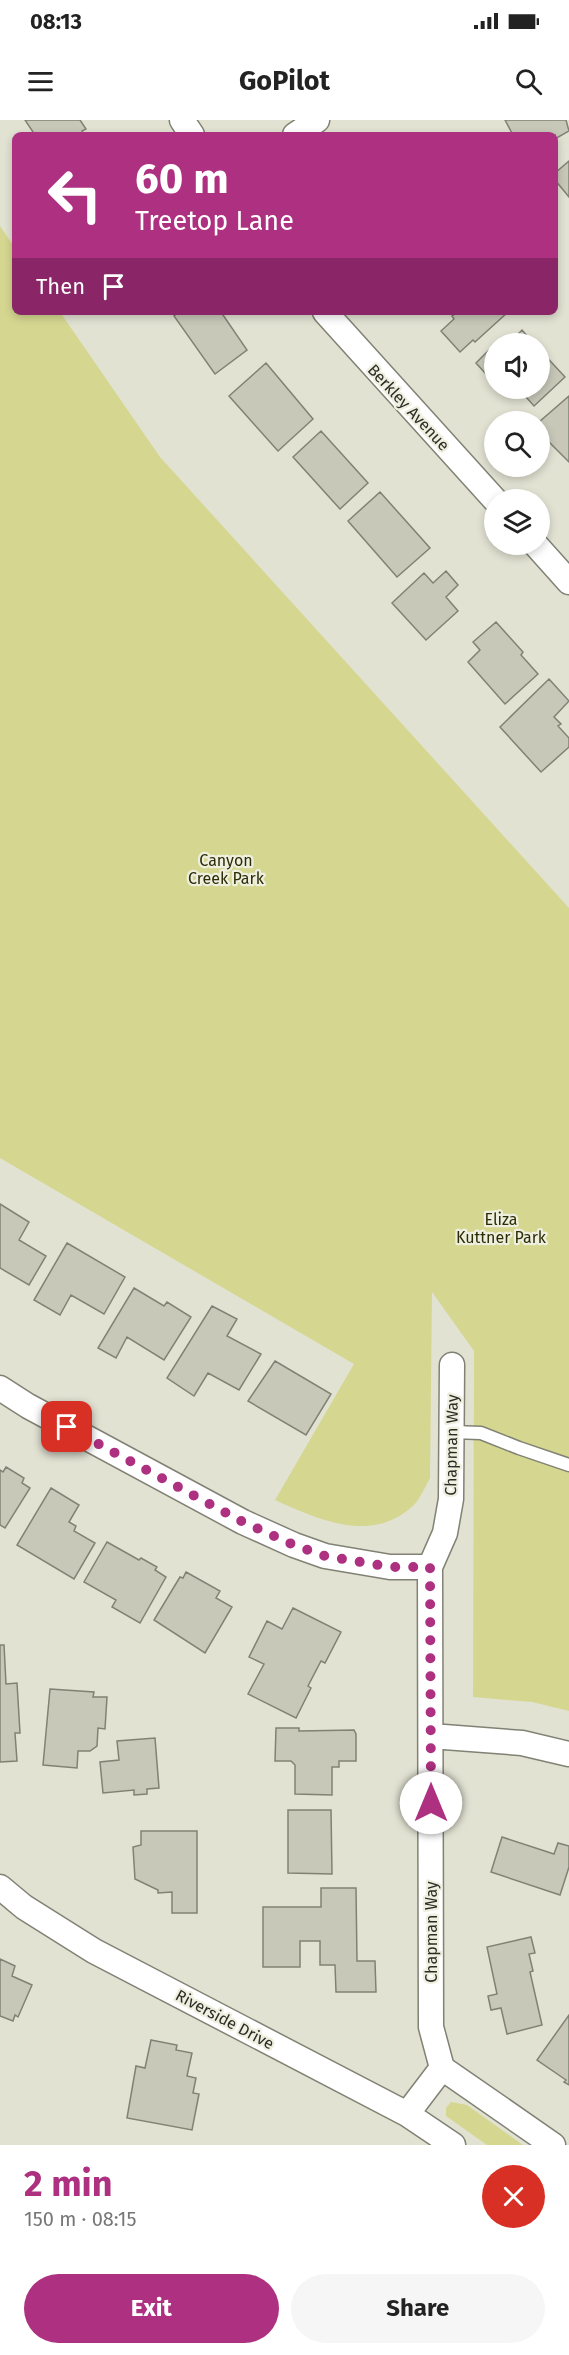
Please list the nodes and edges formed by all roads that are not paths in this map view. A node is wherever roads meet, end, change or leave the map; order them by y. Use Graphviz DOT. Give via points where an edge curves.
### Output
graph roads {
  1 [pos="317,120"];
  2 [pos="299,132"];
  3 [pos="328,315"];
  4 [pos="485,489"];
  5 [pos="545,555"];
  6 [pos="569,582"];
  7 [pos="452,1365"];
  8 [pos="0,1388"];
  9 [pos="452,1432"];
  10 [pos="569,1465"];
  11 [pos="430,1567"];
  12 [pos="431,1736"];
  13 [pos="569,1754"];
  14 [pos="0,1887"];
  15 [pos="442,2068"];
  16 [pos="407,2114"];
  17 [pos="453,2145"];
  18 [pos="553,2145"];
  1 -- 2 [label="street"];
  3 -- 4 [label="street, Berkley Avenue"];
  5 -- 6 [label="street"];
  7 -- 9 [label="street, Chapman Way"];
  8 -- 11 [label="street" via="232,1517 294,1545 325,1556 390,1567"];
  9 -- 10 [label="lane" via="481,1433"];
  9 -- 11 [label="street, Chapman Way" via="451,1499 445,1533"];
  11 -- 12 [label="street, Chapman Way"];
  12 -- 13 [label="street" via="522,1743"];
  12 -- 15 [label="street, Chapman Way" via="431,2027"];
  14 -- 16 [label="street, Riverside Drive" via="94,1951"];
  15 -- 16 [label="street"];
  15 -- 18 [label="street"];
  16 -- 17 [label="street, Riverside Drive"];
}
